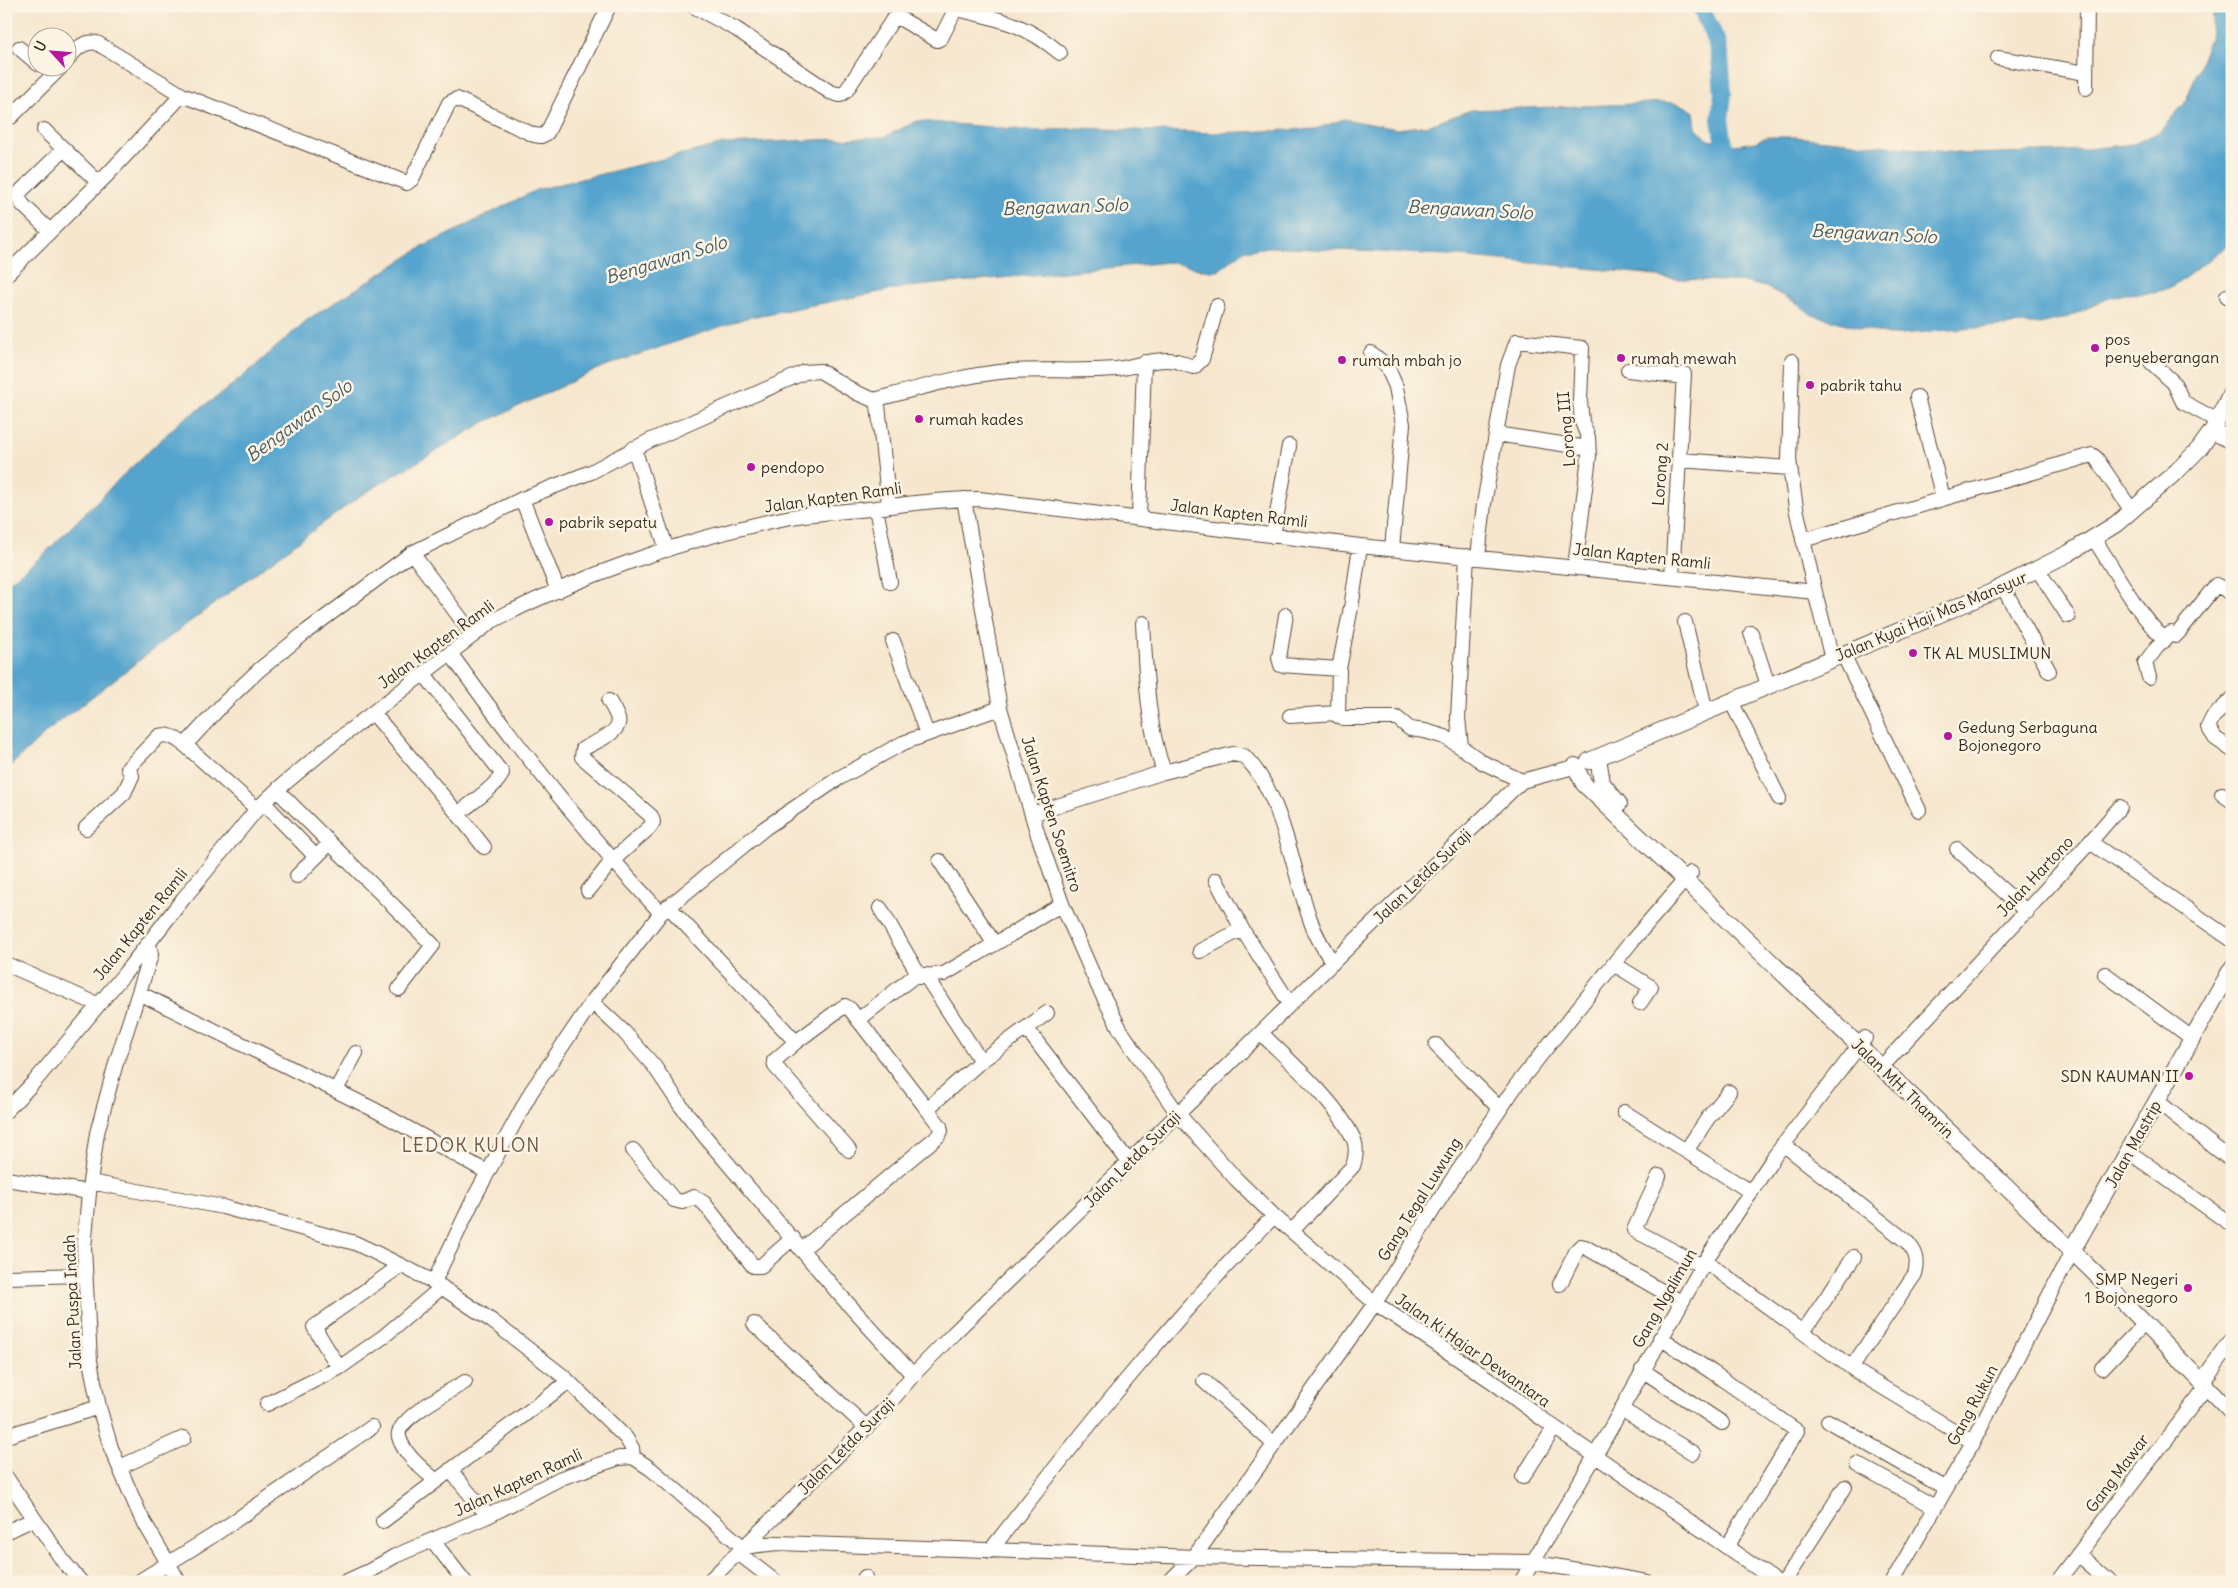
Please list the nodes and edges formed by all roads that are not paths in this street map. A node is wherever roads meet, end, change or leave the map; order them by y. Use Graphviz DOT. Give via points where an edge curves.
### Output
graph roads {
  1 [pos="609,6"];
  2 [pos="693,6"];
  3 [pos="2087,6"];
  4 [pos="20,48"];
  5 [pos="78,49"];
  6 [pos="1060,53"];
  7 [pos="28,55"];
  8 [pos="1998,58"];
  9 [pos="2086,73"];
  10 [pos="44,78"];
  11 [pos="2086,88"];
  12 [pos="182,95"];
  13 [pos="11,117"];
  14 [pos="44,130"];
  15 [pos="63,150"];
  16 [pos="99,183"];
  17 [pos="50,231"];
  18 [pos="6,276"];
  19 [pos="1217,306"];
  20 [pos="1371,353"];
  21 [pos="1792,361"];
  22 [pos="1144,362"];
  23 [pos="2151,362"];
  24 [pos="1628,370"];
  25 [pos="2232,391"];
  26 [pos="1917,397"];
  27 [pos="874,400"];
  28 [pos="2215,426"];
  29 [pos="1496,434"];
  30 [pos="2232,441"];
  31 [pos="1289,446"];
  32 [pos="634,448"];
  33 [pos="1588,448"];
  34 [pos="1679,460"];
  35 [pos="1790,468"];
  36 [pos="522,498"];
  37 [pos="1943,498"];
  38 [pos="964,499"];
  39 [pos="883,507"];
  40 [pos="2132,511"];
  41 [pos="1139,519"];
  42 [pos="1273,536"];
  43 [pos="2094,539"];
  44 [pos="1804,540"];
  45 [pos="1360,546"];
  46 [pos="1392,549"];
  47 [pos="667,550"];
  48 [pos="412,553"];
  49 [pos="1472,557"];
  50 [pos="1575,567"];
  51 [pos="2038,570"];
  52 [pos="1672,577"];
  53 [pos="890,582"];
  54 [pos="2003,587"];
  55 [pos="558,591"];
  56 [pos="1815,592"];
  57 [pos="2232,593"];
  58 [pos="1286,615"];
  59 [pos="2068,616"];
  60 [pos="1685,622"];
  61 [pos="1143,623"];
  62 [pos="1751,633"];
  63 [pos="472,635"];
  64 [pos="2164,639"];
  65 [pos="893,641"];
  66 [pos="450,653"];
  67 [pos="1838,657"];
  68 [pos="1339,669"];
  69 [pos="2049,671"];
  70 [pos="424,674"];
  71 [pos="2149,677"];
  72 [pos="1768,685"];
  73 [pos="2232,699"];
  74 [pos="609,701"];
  75 [pos="1731,701"];
  76 [pos="1000,708"];
  77 [pos="1706,712"];
  78 [pos="373,713"];
  79 [pos="1337,713"];
  80 [pos="1290,716"];
  81 [pos="927,734"];
  82 [pos="185,745"];
  83 [pos="1461,747"];
  84 [pos="2232,750"];
  85 [pos="1598,758"];
  86 [pos="1573,767"];
  87 [pos="1164,772"];
  88 [pos="1601,777"];
  89 [pos="1520,784"];
  90 [pos="277,790"];
  91 [pos="1591,790"];
  92 [pos="1779,798"];
  93 [pos="261,806"];
  94 [pos="2120,807"];
  95 [pos="1919,810"];
  96 [pos="458,814"];
  97 [pos="1032,814"];
  98 [pos="86,828"];
  99 [pos="2090,842"];
  100 [pos="330,843"];
  101 [pos="484,847"];
  102 [pos="1957,849"];
  103 [pos="316,857"];
  104 [pos="612,861"];
  105 [pos="940,861"];
  106 [pos="297,876"];
  107 [pos="1688,877"];
  108 [pos="1216,880"];
  109 [pos="588,891"];
  110 [pos="1062,904"];
  111 [pos="880,908"];
  112 [pos="664,910"];
  113 [pos="2027,912"];
  114 [pos="1242,929"];
  115 [pos="2232,940"];
  116 [pos="149,942"];
  117 [pos="994,943"];
  118 [pos="1200,952"];
  119 [pos="1333,963"];
  120 [pos="6,964"];
  121 [pos="1614,964"];
  122 [pos="2232,968"];
  123 [pos="2105,974"];
  124 [pos="922,975"];
  125 [pos="399,989"];
  126 [pos="139,993"];
  127 [pos="592,1002"];
  128 [pos="97,1004"];
  129 [pos="1290,1004"];
  130 [pos="1640,1004"];
  131 [pos="1047,1013"];
  132 [pos="858,1020"];
  133 [pos="1026,1028"];
  134 [pos="1261,1033"];
  135 [pos="2192,1038"];
  136 [pos="796,1042"];
  137 [pos="1862,1042"];
  138 [pos="1436,1045"];
  139 [pos="356,1054"];
  140 [pos="1888,1060"];
  141 [pos="981,1061"];
  142 [pos="336,1090"];
  143 [pos="1729,1092"];
  144 [pos="2157,1101"];
  145 [pos="1500,1109"];
  146 [pos="927,1110"];
  147 [pos="6,1111"];
  148 [pos="1624,1112"];
  149 [pos="1178,1114"];
  150 [pos="1783,1144"];
  151 [pos="632,1150"];
  152 [pos="849,1150"];
  153 [pos="1686,1151"];
  154 [pos="2129,1152"];
  155 [pos="2232,1161"];
  156 [pos="1129,1162"];
  157 [pos="487,1172"];
  158 [pos="1659,1176"];
  159 [pos="6,1180"];
  160 [pos="89,1187"];
  161 [pos="1751,1192"];
  162 [pos="1274,1216"];
  163 [pos="2232,1225"];
  164 [pos="1292,1231"];
  165 [pos="793,1238"];
  166 [pos="2075,1247"];
  167 [pos="801,1250"];
  168 [pos="1854,1257"];
  169 [pos="1703,1264"];
  170 [pos="400,1266"];
  171 [pos="86,1275"];
  172 [pos="6,1277"];
  173 [pos="1560,1284"];
  174 [pos="438,1285"];
  175 [pos="1681,1302"];
  176 [pos="1375,1303"];
  177 [pos="754,1324"];
  178 [pos="2144,1324"];
  179 [pos="1803,1332"];
  180 [pos="1660,1338"];
  181 [pos="2232,1340"];
  182 [pos="1852,1367"];
  183 [pos="339,1368"];
  184 [pos="2102,1368"];
  185 [pos="1642,1370"];
  186 [pos="912,1375"];
  187 [pos="1204,1381"];
  188 [pos="2205,1381"];
  189 [pos="465,1382"];
  190 [pos="568,1382"];
  191 [pos="2232,1400"];
  192 [pos="267,1404"];
  193 [pos="99,1407"];
  194 [pos="1621,1409"];
  195 [pos="2232,1413"];
  196 [pos="1828,1421"];
  197 [pos="1722,1423"];
  198 [pos="372,1427"];
  199 [pos="866,1427"];
  200 [pos="1554,1428"];
  201 [pos="6,1436"];
  202 [pos="184,1438"];
  203 [pos="1972,1442"];
  204 [pos="1274,1444"];
  205 [pos="1693,1453"];
  206 [pos="1595,1456"];
  207 [pos="633,1457"];
  208 [pos="1857,1464"];
  209 [pos="120,1467"];
  210 [pos="450,1470"];
  211 [pos="6,1477"];
  212 [pos="1523,1478"];
  213 [pos="436,1481"];
  214 [pos="1845,1487"];
  215 [pos="1945,1488"];
  216 [pos="1935,1507"];
  217 [pos="488,1516"];
  218 [pos="34,1519"];
  219 [pos="383,1521"];
  220 [pos="6,1532"];
  221 [pos="433,1541"];
  222 [pos="1727,1547"];
  223 [pos="740,1550"];
  224 [pos="990,1551"];
  225 [pos="2078,1554"];
  226 [pos="1194,1557"];
  227 [pos="1531,1562"];
  228 [pos="168,1563"];
  229 [pos="371,1576"];
  230 [pos="81,1582"];
  231 [pos="138,1582"];
  232 [pos="179,1582"];
  233 [pos="344,1582"];
  234 [pos="465,1582"];
  235 [pos="708,1582"];
  236 [pos="776,1582"];
  237 [pos="1169,1582"];
  238 [pos="1521,1582"];
  239 [pos="1647,1582"];
  240 [pos="1777,1582"];
  241 [pos="1784,1582"];
  242 [pos="1892,1582"];
  243 [pos="2057,1582"];
  244 [pos="2110,1582"];
  1 -- 12 [label="street" via="547,133 534,135 454,100 408,183"];
  2 -- 6 [label="street" via="736,29 830,92 840,95 846,91 893,19 901,20 937,40 958,9 1026,28"];
  3 -- 9 [label="street"];
  4 -- 7 [label="street"];
  5 -- 12 [label="street" via="88,43 97,43"];
  8 -- 9 [label="street"];
  9 -- 11 [label="street"];
  10 -- 13 [label="street"];
  12 -- 16 [label="street"];
  14 -- 15 [label="street"];
  15 -- 16 [label="street"];
  15 -- 17 [label="street" via="18,197"];
  16 -- 17 [label="street"];
  17 -- 18 [label="street"];
  19 -- 22 [label="street" via="1202,359 1194,367 1176,361"];
  20 -- 46 [label="street" via="1387,366 1396,388 1403,424"];
  21 -- 35 [label="street"];
  22 -- 27 [label="street" via="1119,369 1032,370 978,375"];
  22 -- 41 [label="street"];
  23 -- 28 [label="street" via="2174,383 2183,402"];
  24 -- 34 [label="street, Lorong 2" via="1684,375"];
  25 -- 28 [label="main road, Jalan Kyai Haji Mas Mansyur"];
  26 -- 37 [label="street"];
  27 -- 32 [label="street" via="820,371 805,372"];
  27 -- 39 [label="street" via="880,413"];
  28 -- 30 [label="main road"];
  28 -- 40 [label="main road, Jalan Kyai Haji Mas Mansyur" via="2199,449"];
  29 -- 33 [label="street"];
  29 -- 33 [label="street, Lorong III" via="1508,365 1517,341 1582,348 1580,401"];
  29 -- 49 [label="street"];
  31 -- 42 [label="street"];
  32 -- 36 [label="street" via="591,472"];
  32 -- 47 [label="street"];
  33 -- 50 [label="street, Lorong III" via="1587,482"];
  34 -- 35 [label="street"];
  34 -- 52 [label="street, Lorong 2"];
  35 -- 44 [label="street"];
  36 -- 48 [label="street"];
  36 -- 55 [label="street"];
  37 -- 40 [label="street" via="2092,456"];
  37 -- 44 [label="street"];
  38 -- 39 [label="street, Jalan Kapten Ramli"];
  38 -- 41 [label="street, Jalan Kapten Ramli"];
  38 -- 76 [label="street, Jalan Kapten Soemitro"];
  39 -- 47 [label="street, Jalan Kapten Ramli" via="786,518"];
  39 -- 53 [label="street"];
  40 -- 43 [label="main road, Jalan Kyai Haji Mas Mansyur"];
  41 -- 42 [label="street, Jalan Kapten Ramli"];
  42 -- 45 [label="street, Jalan Kapten Ramli"];
  43 -- 51 [label="main road, Jalan Kyai Haji Mas Mansyur"];
  43 -- 64 [label="street" via="2134,605"];
  44 -- 56 [label="street"];
  45 -- 46 [label="street, Jalan Kapten Ramli"];
  45 -- 68 [label="street"];
  46 -- 49 [label="street, Jalan Kapten Ramli"];
  47 -- 55 [label="street, Jalan Kapten Ramli"];
  48 -- 63 [label="street"];
  48 -- 82 [label="street" via="259,670"];
  49 -- 50 [label="street, Jalan Kapten Ramli"];
  49 -- 83 [label="street" via="1458,718"];
  50 -- 52 [label="street, Jalan Kapten Ramli"];
  51 -- 54 [label="main road, Jalan Kyai Haji Mas Mansyur"];
  51 -- 59 [label="street"];
  52 -- 56 [label="street, Jalan Kapten Ramli"];
  54 -- 67 [label="main road, Jalan Kyai Haji Mas Mansyur"];
  54 -- 69 [label="street"];
  55 -- 63 [label="street, Jalan Kapten Ramli" via="492,621"];
  56 -- 67 [label="street"];
  57 -- 64 [label="street" via="2216,585 2179,632"];
  58 -- 68 [label="street" via="1279,658 1281,665"];
  60 -- 77 [label="street"];
  61 -- 87 [label="street" via="1151,724"];
  62 -- 72 [label="street"];
  63 -- 66 [label="street, Jalan Kapten Ramli"];
  64 -- 71 [label="street" via="2144,663"];
  65 -- 81 [label="street"];
  66 -- 70 [label="street, Jalan Kapten Ramli"];
  66 -- 104 [label="street" via="559,798"];
  67 -- 72 [label="main road, Jalan Kyai Haji Mas Mansyur"];
  67 -- 95 [label="street"];
  68 -- 79 [label="street"];
  70 -- 78 [label="street, Jalan Kapten Ramli"];
  70 -- 96 [label="street" via="502,774"];
  72 -- 75 [label="main road, Jalan Kyai Haji Mas Mansyur"];
  73 -- 84 [label="street" via="2213,717 2208,727"];
  74 -- 104 [label="street" via="618,726 612,733 583,749 582,756 651,816 652,822"];
  75 -- 77 [label="main road, Jalan Kyai Haji Mas Mansyur"];
  75 -- 92 [label="street"];
  76 -- 81 [label="street"];
  76 -- 97 [label="street, Jalan Kapten Soemitro"];
  77 -- 85 [label="main road, Jalan Kyai Haji Mas Mansyur"];
  78 -- 90 [label="street, Jalan Kapten Ramli"];
  78 -- 96 [label="street"];
  79 -- 80 [label="street"];
  79 -- 83 [label="street" via="1343,718 1397,718 1410,729 1445,737"];
  81 -- 112 [label="street" via="878,756 806,800 765,828"];
  82 -- 93 [label="street"];
  82 -- 98 [label="street" via="173,736 159,736 128,768 132,776 124,794"];
  83 -- 89 [label="street"];
  85 -- 86 [label="main road, Jalan Kyai Haji Mas Mansyur"];
  85 -- 88 [label="main road, Jalan MH. Thamrin"];
  86 -- 89 [label="street, Jalan Letda Suraji"];
  86 -- 91 [label="main road, Jalan MH. Thamrin"];
  87 -- 97 [label="street"];
  87 -- 119 [label="street" via="1233,754 1244,756 1249,761 1264,782 1293,859 1309,918"];
  88 -- 91 [label="main road"];
  88 -- 107 [label="main road, Jalan MH. Thamrin" via="1604,787 1615,800"];
  89 -- 119 [label="street, Jalan Letda Suraji"];
  90 -- 93 [label="street, Jalan Kapten Ramli"];
  90 -- 100 [label="street"];
  91 -- 107 [label="main road, Jalan MH. Thamrin"];
  93 -- 103 [label="street"];
  93 -- 116 [label="street, Jalan Kapten Ramli"];
  94 -- 99 [label="street"];
  96 -- 101 [label="street"];
  97 -- 110 [label="street, Jalan Kapten Soemitro"];
  99 -- 113 [label="street, Jalan Hartono"];
  99 -- 115 [label="street, Jalan Hartono"];
  100 -- 103 [label="street"];
  100 -- 125 [label="street" via="433,944"];
  102 -- 113 [label="street"];
  103 -- 106 [label="street"];
  104 -- 109 [label="street"];
  104 -- 112 [label="street"];
  105 -- 117 [label="street"];
  107 -- 121 [label="street, Gang Tegal Luwung"];
  107 -- 137 [label="main road, Jalan MH. Thamrin"];
  108 -- 114 [label="street"];
  110 -- 117 [label="street"];
  110 -- 149 [label="street, Jalan Kapten Soemitro" via="1122,1031"];
  111 -- 124 [label="street"];
  112 -- 127 [label="street"];
  112 -- 136 [label="street"];
  113 -- 140 [label="street, Jalan Hartono"];
  114 -- 118 [label="street"];
  114 -- 129 [label="street"];
  116 -- 126 [label="street, Jalan Puspa Indah" via="151,955"];
  116 -- 128 [label="street, Jalan Kapten Ramli"];
  117 -- 124 [label="street" via="944,974"];
  119 -- 129 [label="street, Jalan Letda Suraji"];
  120 -- 128 [label="street"];
  121 -- 130 [label="street" via="1651,987"];
  121 -- 145 [label="street, Gang Tegal Luwung"];
  122 -- 135 [label="main road, Jalan Mastrip"];
  123 -- 135 [label="street"];
  124 -- 132 [label="street" via="913,977"];
  124 -- 141 [label="street"];
  126 -- 142 [label="street"];
  126 -- 160 [label="street, Jalan Puspa Indah" via="102,1116"];
  127 -- 157 [label="street" via="531,1092"];
  127 -- 165 [label="street" via="654,1066 707,1139"];
  128 -- 147 [label="street, Jalan Kapten Ramli" via="35,1081"];
  129 -- 134 [label="street, Jalan Letda Suraji"];
  131 -- 133 [label="street"];
  132 -- 136 [label="street" via="845,1006"];
  132 -- 146 [label="street"];
  133 -- 141 [label="street"];
  133 -- 156 [label="street"];
  134 -- 149 [label="street, Jalan Letda Suraji"];
  134 -- 164 [label="street" via="1332,1106 1354,1140 1356,1154 1353,1166"];
  135 -- 144 [label="main road, Jalan Mastrip"];
  136 -- 152 [label="street" via="774,1060 774,1066"];
  137 -- 140 [label="main road, Jalan MH. Thamrin"];
  137 -- 150 [label="street, Gang Ngalimun"];
  137 -- 166 [label="main road, Jalan MH. Thamrin"];
  138 -- 145 [label="street"];
  139 -- 142 [label="street"];
  140 -- 166 [label="main road, Jalan MH. Thamrin"];
  141 -- 146 [label="street"];
  142 -- 157 [label="street"];
  143 -- 153 [label="street"];
  144 -- 154 [label="main road, Jalan Mastrip"];
  144 -- 155 [label="street"];
  145 -- 176 [label="street, Gang Tegal Luwung"];
  146 -- 167 [label="street" via="940,1126 938,1136"];
  148 -- 153 [label="street"];
  149 -- 156 [label="street, Jalan Letda Suraji"];
  149 -- 162 [label="street, Jalan Ki Hajar Dewantara"];
  150 -- 161 [label="street, Gang Ngalimun"];
  150 -- 182 [label="street" via="1906,1241 1915,1250 1919,1261 1915,1274"];
  151 -- 165 [label="street" via="674,1200 682,1202 694,1197 704,1202 752,1266 761,1266"];
  153 -- 161 [label="street"];
  154 -- 163 [label="street"];
  154 -- 166 [label="main road, Jalan Mastrip"];
  156 -- 186 [label="street, Jalan Letda Suraji"];
  157 -- 174 [label="street" via="441,1264"];
  158 -- 169 [label="street" via="1634,1230"];
  159 -- 160 [label="street"];
  160 -- 170 [label="street" via="195,1201 256,1215 355,1243"];
  160 -- 171 [label="street, Jalan Puspa Indah" via="84,1248"];
  161 -- 169 [label="street, Gang Ngalimun"];
  162 -- 164 [label="street, Jalan Ki Hajar Dewantara"];
  162 -- 224 [label="street" via="1221,1270 1099,1412"];
  164 -- 176 [label="street, Jalan Ki Hajar Dewantara"];
  165 -- 167 [label="street"];
  166 -- 178 [label="main road, Jalan MH. Thamrin"];
  166 -- 188 [label="main road, Jalan MH. Thamrin"];
  166 -- 203 [label="street, Gang Rukun"];
  167 -- 186 [label="street"];
  168 -- 179 [label="street"];
  169 -- 175 [label="street, Gang Ngalimun"];
  169 -- 179 [label="street"];
  170 -- 174 [label="street"];
  170 -- 183 [label="street" via="316,1324 314,1329"];
  171 -- 172 [label="street"];
  171 -- 193 [label="street, Jalan Puspa Indah" via="90,1361"];
  173 -- 175 [label="street" via="1581,1246"];
  174 -- 183 [label="street" via="383,1337"];
  174 -- 190 [label="street" via="492,1321"];
  175 -- 180 [label="street, Gang Ngalimun"];
  176 -- 200 [label="street, Jalan Ki Hajar Dewantara" via="1493,1382"];
  176 -- 204 [label="street, Gang Tegal Luwung"];
  177 -- 199 [label="street"];
  178 -- 184 [label="street"];
  178 -- 188 [label="main road, Jalan MH. Thamrin"];
  179 -- 182 [label="street"];
  180 -- 185 [label="street, Gang Ngalimun"];
  180 -- 222 [label="street" via="1797,1431"];
  181 -- 188 [label="main road"];
  182 -- 203 [label="street"];
  183 -- 192 [label="street"];
  185 -- 194 [label="street, Gang Ngalimun"];
  185 -- 197 [label="street"];
  186 -- 199 [label="street, Jalan Letda Suraji"];
  187 -- 204 [label="street"];
  188 -- 191 [label="main road, Jalan MH. Thamrin"];
  188 -- 195 [label="main road, Jalan MH. Thamrin"];
  188 -- 225 [label="street, Gang Mawar"];
  189 -- 213 [label="street" via="409,1417 399,1429 398,1436 412,1458"];
  190 -- 207 [label="street" via="626,1438"];
  190 -- 210 [label="street"];
  193 -- 201 [label="street"];
  193 -- 209 [label="street, Jalan Puspa Indah"];
  194 -- 205 [label="street"];
  194 -- 206 [label="street, Gang Ngalimun"];
  196 -- 215 [label="street"];
  198 -- 228 [label="street"];
  199 -- 223 [label="street, Jalan Letda Suraji"];
  200 -- 206 [label="street, Jalan Ki Hajar Dewantara"];
  200 -- 212 [label="street"];
  202 -- 209 [label="street"];
  203 -- 215 [label="street, Gang Rukun"];
  204 -- 226 [label="street, Gang Tegal Luwung"];
  206 -- 222 [label="street, Jalan Ki Hajar Dewantara"];
  206 -- 227 [label="street, Gang Ngalimun"];
  207 -- 217 [label="street, Jalan Kapten Ramli" via="619,1458 561,1478"];
  207 -- 223 [label="street" via="671,1484"];
  208 -- 216 [label="street"];
  209 -- 228 [label="street, Jalan Puspa Indah" via="140,1515"];
  210 -- 213 [label="street"];
  210 -- 217 [label="street"];
  211 -- 218 [label="street"];
  213 -- 219 [label="street"];
  214 -- 241 [label="street"];
  215 -- 216 [label="street, Gang Rukun"];
  216 -- 242 [label="street, Gang Rukun"];
  217 -- 221 [label="street, Jalan Kapten Ramli"];
  218 -- 220 [label="street"];
  218 -- 230 [label="street"];
  221 -- 229 [label="street, Jalan Kapten Ramli" via="395,1556"];
  221 -- 234 [label="street"];
  222 -- 240 [label="street, Jalan Ki Hajar Dewantara"];
  223 -- 224 [label="street" via="777,1543"];
  223 -- 235 [label="street, Jalan Letda Suraji"];
  223 -- 236 [label="street"];
  224 -- 226 [label="street"];
  225 -- 243 [label="street, Gang Mawar"];
  225 -- 244 [label="street"];
  226 -- 227 [label="street"];
  226 -- 237 [label="street, Gang Tegal Luwung"];
  227 -- 238 [label="street, Gang Ngalimun"];
  227 -- 239 [label="street"];
  228 -- 231 [label="street"];
  228 -- 232 [label="street, Jalan Puspa Indah"];
  229 -- 233 [label="street, Jalan Kapten Ramli"];
}
